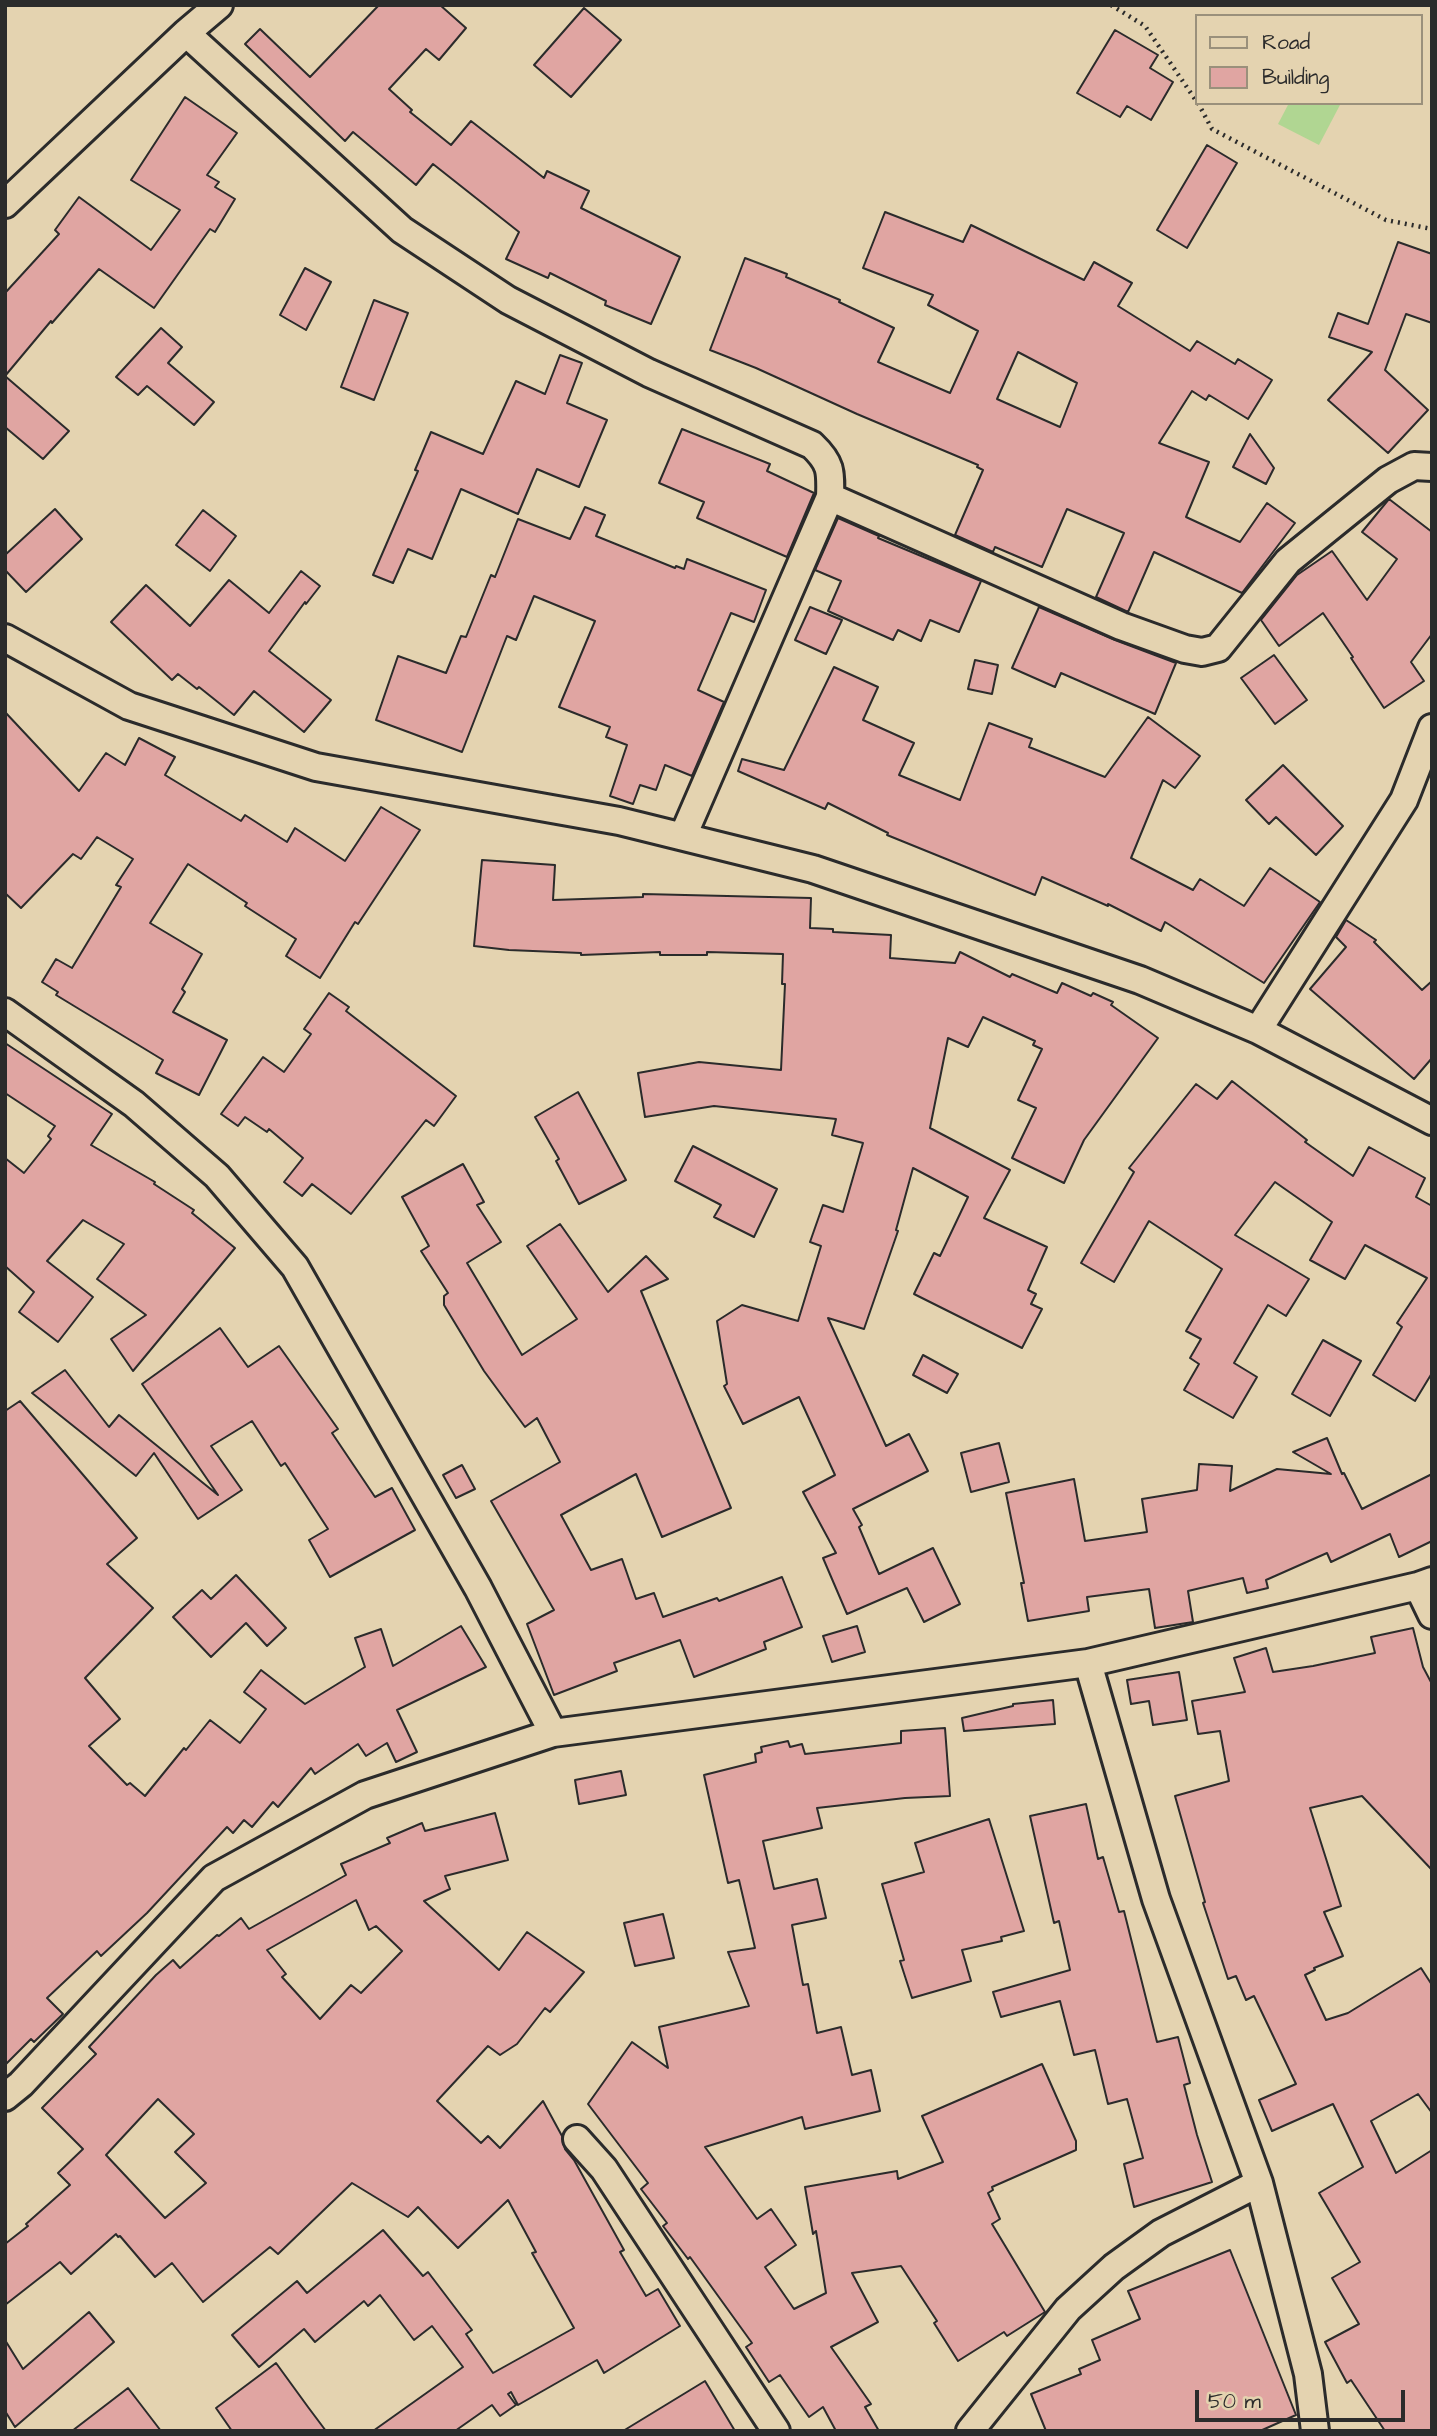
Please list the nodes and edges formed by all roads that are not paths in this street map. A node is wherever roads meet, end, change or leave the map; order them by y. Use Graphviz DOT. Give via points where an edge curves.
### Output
graph roads {
  1 [pos="219,5"];
  2 [pos="186,33"];
  3 [pos="5,204"];
  4 [pos="1432,467"];
  5 [pos="831,497"];
  6 [pos="5,638"];
  7 [pos="1432,728"];
  8 [pos="683,836"];
  9 [pos="5,1012"];
  10 [pos="1258,1030"];
  11 [pos="1432,1121"];
  12 [pos="1425,1584"];
  13 [pos="1432,1615"];
  14 [pos="1088,1662"];
  15 [pos="553,1733"];
  16 [pos="5,2096"];
  17 [pos="578,2139"];
  18 [pos="1259,2183"];
  19 [pos="776,2431"];
  20 [pos="970,2431"];
  21 [pos="1315,2431"];
  1 -- 2 [label="street"];
  2 -- 3 [label="street"];
  2 -- 5 [label="street" via="402,230 508,300 649,373 811,445 825,457 831,473"];
  4 -- 5 [label="street" via="1414,466 1388,480 1288,561 1217,648 1202,652 1121,626"];
  5 -- 8 [label="street"];
  6 -- 8 [label="street" via="129,706 316,768"];
  7 -- 10 [label="street" via="1404,800"];
  8 -- 10 [label="street" via="813,869 1140,980"];
  9 -- 15 [label="street" via="134,1104 217,1176 295,1267 478,1588"];
  10 -- 11 [label="street"];
  12 -- 13 [label="street"];
  12 -- 14 [label="street"];
  14 -- 15 [label="street"];
  14 -- 18 [label="street" via="1156,1899"];
  15 -- 16 [label="street" via="365,1795 214,1878"];
  17 -- 19 [label="street" via="604,2169"];
  18 -- 20 [label="street" via="1161,2233 1114,2267 1068,2309"];
  18 -- 21 [label="street" via="1308,2374"];
}
